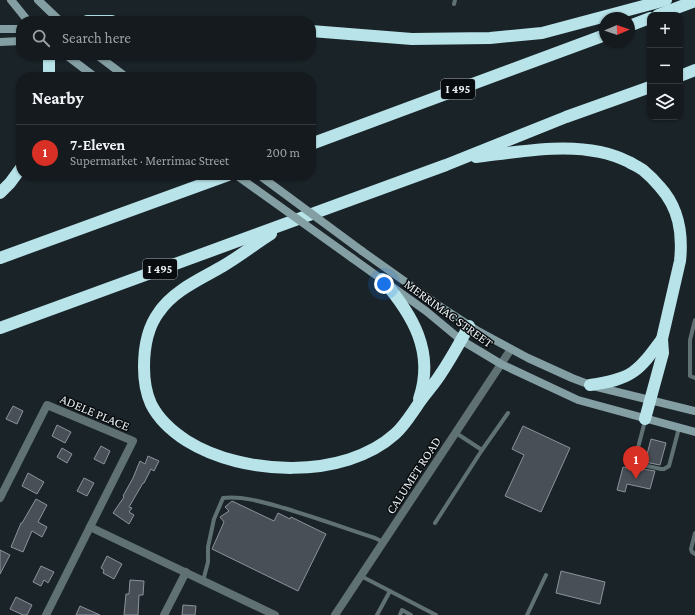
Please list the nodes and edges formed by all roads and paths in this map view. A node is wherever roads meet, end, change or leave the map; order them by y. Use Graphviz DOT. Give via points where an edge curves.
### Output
graph roads {
  1 [pos="11,0"];
  2 [pos="38,0"];
  3 [pos="666,0"];
  4 [pos="695,1"];
  5 [pos="666,12"];
  6 [pos="24,16"];
  7 [pos="55,16"];
  8 [pos="647,19"];
  9 [pos="635,24"];
  10 [pos="0,29"];
  11 [pos="16,29"];
  12 [pos="316,31"];
  13 [pos="599,37"];
  14 [pos="16,41"];
  15 [pos="0,42"];
  16 [pos="49,60"];
  17 [pos="73,60"];
  18 [pos="104,60"];
  19 [pos="695,70"];
  20 [pos="49,72"];
  21 [pos="88,72"];
  22 [pos="119,72"];
  23 [pos="683,75"];
  24 [pos="647,88"];
  25 [pos="316,142"];
  26 [pos="459,159"];
  27 [pos="16,175"];
  28 [pos="214,180"];
  29 [pos="243,180"];
  30 [pos="267,180"];
  31 [pos="0,193"];
  32 [pos="288,222"];
  33 [pos="0,258"];
  34 [pos="382,280"];
  35 [pos="695,320"];
  36 [pos="469,326"];
  37 [pos="0,328"];
  38 [pos="662,339"];
  39 [pos="461,340"];
  40 [pos="511,349"];
  41 [pos="501,364"];
  42 [pos="695,378"];
  43 [pos="590,385"];
  44 [pos="650,400"];
  45 [pos="416,406"];
  46 [pos="695,411"];
  47 [pos="508,413"];
  48 [pos="645,419"];
  49 [pos="679,428"];
  50 [pos="456,432"];
  51 [pos="695,432"];
  52 [pos="482,450"];
  53 [pos="0,498"];
  54 [pos="435,523"];
  55 [pos="90,527"];
  56 [pos="695,533"];
  57 [pos="383,542"];
  58 [pos="695,554"];
  59 [pos="186,572"];
  60 [pos="546,574"];
  61 [pos="361,576"];
  62 [pos="203,581"];
  63 [pos="390,591"];
  64 [pos="266,613"];
  65 [pos="46,615"];
  66 [pos="164,615"];
  67 [pos="276,615"];
  68 [pos="335,615"];
  69 [pos="377,615"];
  70 [pos="400,615"];
  71 [pos="411,615"];
  72 [pos="436,615"];
  73 [pos="527,615"];
  1 -- 6 [label="main road"];
  2 -- 7 [label="main road"];
  3 -- 12 [label="highway" via="542,33 490,38 412,39"];
  4 -- 5 [label="highway"];
  8 -- 9 [label="highway"];
  10 -- 11 [label="main road"];
  13 -- 25 [label="highway, I 495"];
  14 -- 15 [label="main road"];
  16 -- 20 [label="highway"];
  17 -- 21 [label="main road"];
  18 -- 22 [label="main road"];
  19 -- 23 [label="highway"];
  24 -- 26 [label="highway, I 495"];
  26 -- 32 [label="highway, I 495"];
  26 -- 38 [label="highway" via="542,149 580,150 608,153 642,169 667,195 679,223 681,236 680,261"];
  27 -- 31 [label="highway"];
  28 -- 33 [label="highway"];
  29 -- 34 [label="main road, MERRIMAC STREET, bridge"];
  30 -- 36 [label="main road, MERRIMAC STREET, bridge"];
  32 -- 37 [label="highway, I 495"];
  32 -- 45 [label="highway" via="225,265 178,292 159,312 150,328 146,343 144,377 152,405 164,423 198,448 234,462 308,468 360,455 395,434 409,419"];
  34 -- 39 [label="main road, MERRIMAC STREET"];
  34 -- 45 [label="highway" via="401,303 418,332 423,351 424,380"];
  35 -- 42 [label="lane" via="690,340 690,376"];
  36 -- 39 [label="highway"];
  36 -- 40 [label="main road, MERRIMAC STREET"];
  38 -- 43 [label="highway" via="638,369 629,375 611,382"];
  38 -- 44 [label="highway" via="662,353"];
  39 -- 41 [label="main road, MERRIMAC STREET"];
  39 -- 45 [label="highway" via="440,375"];
  40 -- 41 [label="street, CALUMET ROAD"];
  40 -- 43 [label="main road, MERRIMAC STREET"];
  41 -- 48 [label="main road, MERRIMAC STREET" via="578,400"];
  41 -- 50 [label="street, CALUMET ROAD"];
  43 -- 44 [label="main road, MERRIMAC STREET"];
  44 -- 46 [label="main road, MERRIMAC STREET"];
  44 -- 48 [label="highway"];
  47 -- 52 [label="lane"];
  48 -- 49 [label="main road, MERRIMAC STREET"];
  48 -- 49 [label="lane" via="634,463 661,469 669,466"];
  49 -- 51 [label="main road, MERRIMAC STREET"];
  50 -- 52 [label="lane"];
  50 -- 57 [label="street, CALUMET ROAD"];
  52 -- 54 [label="lane"];
  53 -- 55 [label="street, ADELE PLACE" via="47,405 133,441"];
  55 -- 59 [label="street"];
  55 -- 65 [label="street"];
  56 -- 58 [label="lane" via="692,549"];
  57 -- 61 [label="street, CALUMET ROAD"];
  57 -- 62 [label="lane" via="298,512 254,500 223,498 214,518"];
  59 -- 62 [label="street"];
  59 -- 66 [label="street"];
  60 -- 73 [label="lane"];
  61 -- 63 [label="lane"];
  61 -- 68 [label="street, CALUMET ROAD"];
  62 -- 64 [label="street"];
  63 -- 69 [label="lane"];
  63 -- 72 [label="lane"];
  64 -- 67 [label="street"];
  70 -- 71 [label="lane" via="402,610"];
}
